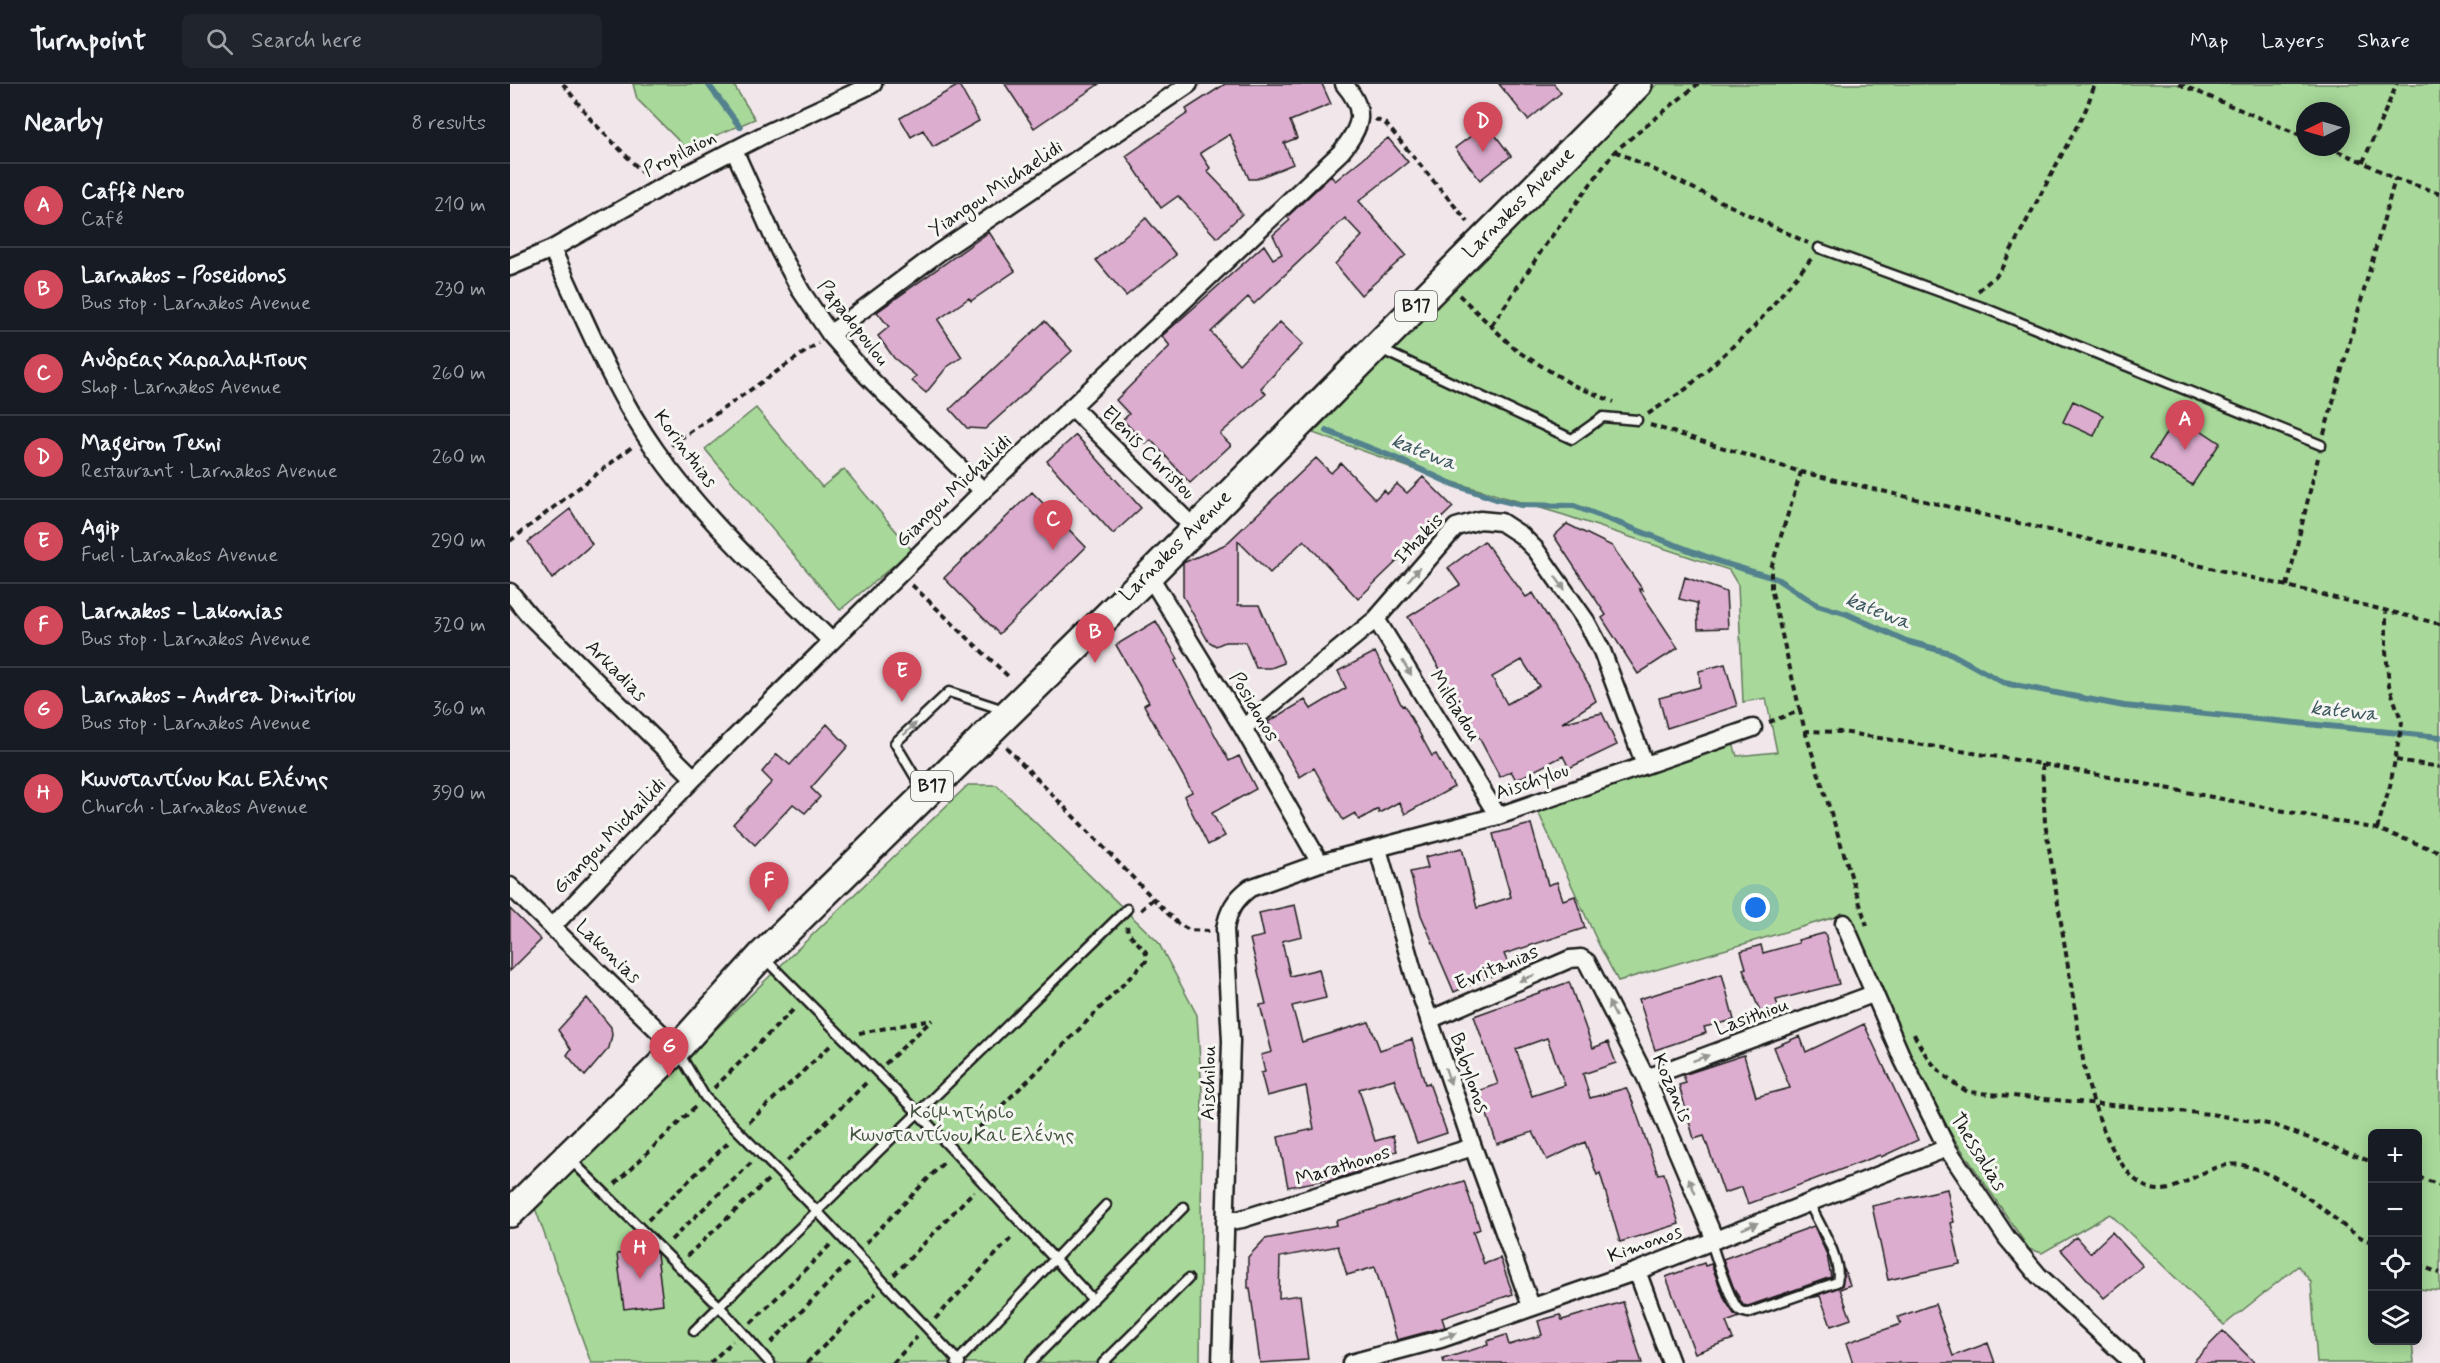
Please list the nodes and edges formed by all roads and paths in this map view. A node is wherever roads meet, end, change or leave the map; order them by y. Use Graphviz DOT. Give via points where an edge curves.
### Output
graph roads {
  1 [pos="563,84"];
  2 [pos="873,84"];
  3 [pos="1189,84"];
  4 [pos="1344,84"];
  5 [pos="1638,84"];
  6 [pos="1698,84"];
  7 [pos="2095,84"];
  8 [pos="2179,84"];
  9 [pos="2397,84"];
  10 [pos="1360,112"];
  11 [pos="2296,133"];
  12 [pos="734,150"];
  13 [pos="1615,151"];
  14 [pos="2348,156"];
  15 [pos="2362,162"];
  16 [pos="2395,179"];
  17 [pos="658,189"];
  18 [pos="2440,193"];
  19 [pos="1472,227"];
  20 [pos="1819,248"];
  21 [pos="552,249"];
  22 [pos="510,267"];
  23 [pos="1456,293"];
  24 [pos="1966,301"];
  25 [pos="1492,325"];
  26 [pos="830,334"];
  27 [pos="1374,347"];
  28 [pos="1072,407"];
  29 [pos="1637,420"];
  30 [pos="646,436"];
  31 [pos="2321,445"];
  32 [pos="658,454"];
  33 [pos="1801,472"];
  34 [pos="982,491"];
  35 [pos="1194,528"];
  36 [pos="510,541"];
  37 [pos="900,573"];
  38 [pos="1149,575"];
  39 [pos="2287,586"];
  40 [pos="510,592"];
  41 [pos="2386,611"];
  42 [pos="1376,619"];
  43 [pos="2440,624"];
  44 [pos="831,641"];
  45 [pos="1800,711"];
  46 [pos="1008,712"];
  47 [pos="1243,728"];
  48 [pos="1753,728"];
  49 [pos="1805,731"];
  50 [pos="2396,760"];
  51 [pos="2042,764"];
  52 [pos="1645,765"];
  53 [pos="2440,767"];
  54 [pos="694,778"];
  55 [pos="925,793"];
  56 [pos="1498,816"];
  57 [pos="2377,829"];
  58 [pos="1378,849"];
  59 [pos="2440,852"];
  60 [pos="1320,863"];
  61 [pos="510,886"];
  62 [pos="1154,898"];
  63 [pos="1127,909"];
  64 [pos="1137,912"];
  65 [pos="1129,920"];
  66 [pos="1844,923"];
  67 [pos="552,927"];
  68 [pos="1225,930"];
  69 [pos="1869,932"];
  70 [pos="761,956"];
  71 [pos="1581,958"];
  72 [pos="1873,994"];
  73 [pos="1429,1020"];
  74 [pos="1911,1029"];
  75 [pos="840,1036"];
  76 [pos="677,1049"];
  77 [pos="877,1072"];
  78 [pos="1646,1078"];
  79 [pos="2093,1103"];
  80 [pos="917,1112"];
  81 [pos="739,1132"];
  82 [pos="1473,1147"];
  83 [pos="1947,1148"];
  84 [pos="954,1151"];
  85 [pos="761,1153"];
  86 [pos="568,1156"];
  87 [pos="2368,1159"];
  88 [pos="778,1171"];
  89 [pos="2422,1178"];
  90 [pos="2440,1185"];
  91 [pos="1809,1203"];
  92 [pos="1106,1204"];
  93 [pos="1184,1207"];
  94 [pos="816,1210"];
  95 [pos="510,1213"];
  96 [pos="1225,1222"];
  97 [pos="1023,1225"];
  98 [pos="640,1227"];
  99 [pos="840,1235"];
  100 [pos="2368,1240"];
  101 [pos="1713,1241"];
  102 [pos="662,1249"];
  103 [pos="857,1253"];
  104 [pos="1053,1258"];
  105 [pos="677,1264"];
  106 [pos="2422,1266"];
  107 [pos="1637,1270"];
  108 [pos="2440,1273"];
  109 [pos="1188,1279"];
  110 [pos="1093,1300"];
  111 [pos="720,1306"];
  112 [pos="1531,1306"];
  113 [pos="926,1327"];
  114 [pos="694,1331"];
  115 [pos="742,1332"];
  116 [pos="761,1353"];
  117 [pos="2125,1361"];
  118 [pos="958,1362"];
  119 [pos="710,1363"];
  120 [pos="770,1363"];
  121 [pos="893,1363"];
  122 [pos="1030,1363"];
  123 [pos="1103,1363"];
  124 [pos="1221,1363"];
  125 [pos="1351,1363"];
  126 [pos="1671,1363"];
  1 -- 17 [label="path" via="592,121"];
  2 -- 12 [label="street, Propilaion"];
  3 -- 26 [label="street, Yiangou Michaelidi" via="938,253"];
  4 -- 10 [label="street"];
  5 -- 27 [label="main road, Larnakos Avenue / B17"];
  6 -- 13 [label="path"];
  7 -- 24 [label="path" via="2086,109 1999,273"];
  8 -- 11 [label="path"];
  9 -- 15 [label="path"];
  10 -- 19 [label="path" via="1386,124"];
  10 -- 28 [label="street, Giangou Michailidi" via="1356,131 1341,152"];
  12 -- 17 [label="street, Propilaion"];
  12 -- 26 [label="street, Papadopoulou" via="801,291"];
  13 -- 20 [label="path"];
  13 -- 25 [label="path"];
  14 -- 15 [label="path"];
  15 -- 16 [label="path"];
  16 -- 18 [label="path"];
  16 -- 31 [label="path"];
  17 -- 21 [label="street, Propilaion"];
  20 -- 24 [label="lane"];
  20 -- 29 [label="path" via="1755,326 1686,389"];
  21 -- 22 [label="street, Propilaion"];
  21 -- 30 [label="street, Korinthias" via="610,374"];
  23 -- 25 [label="path"];
  24 -- 31 [label="lane"];
  25 -- 29 [label="path" via="1517,351 1573,385 1628,408"];
  26 -- 32 [label="path"];
  26 -- 34 [label="street, Papadopoulou"];
  27 -- 29 [label="lane" via="1572,440 1602,417"];
  27 -- 35 [label="main road, Larnakos Avenue / B17"];
  28 -- 34 [label="street, Giangou Michailidi"];
  28 -- 35 [label="street, Elenis Christou"];
  29 -- 33 [label="path"];
  30 -- 32 [label="street, Korinthias"];
  30 -- 36 [label="path"];
  31 -- 39 [label="path"];
  32 -- 44 [label="street, Korinthias" via="731,539"];
  33 -- 39 [label="path"];
  33 -- 45 [label="path" via="1771,568 1771,588"];
  34 -- 37 [label="street, Giangou Michailidi"];
  35 -- 38 [label="main road, Larnakos Avenue / B17"];
  37 -- 44 [label="street, Giangou Michailidi"];
  37 -- 46 [label="path"];
  38 -- 46 [label="main road, Larnakos Avenue / B17"];
  38 -- 47 [label="street, Posidonos"];
  39 -- 41 [label="path"];
  40 -- 54 [label="street, Arkadias"];
  41 -- 43 [label="path"];
  41 -- 50 [label="path" via="2389,685 2402,723"];
  42 -- 47 [label="street, Ithakis"];
  42 -- 52 [label="street, Ithakis, one-way" via="1456,527 1480,520 1508,524 1536,550 1586,621 1602,651"];
  42 -- 56 [label="street, Miltiadou, one-way"];
  44 -- 54 [label="street, Giangou Michailidi"];
  45 -- 48 [label="path"];
  45 -- 49 [label="path"];
  46 -- 55 [label="main road, Larnakos Avenue / B17"];
  55 -- 46 [label="lane, one-way" via="895,743 949,692"];
  46 -- 62 [label="path"];
  47 -- 60 [label="street, Posidonos"];
  48 -- 52 [label="street, Aischylou"];
  49 -- 51 [label="path" via="1842,732"];
  49 -- 69 [label="path"];
  50 -- 53 [label="path"];
  50 -- 57 [label="path"];
  51 -- 57 [label="path"];
  51 -- 79 [label="path" via="2045,823"];
  52 -- 56 [label="street, Aischylou"];
  54 -- 67 [label="street, Giangou Michailidi"];
  55 -- 70 [label="main road, Larnakos Avenue / B17"];
  56 -- 58 [label="street, Aischylou"];
  57 -- 59 [label="path"];
  58 -- 60 [label="street, Aischylou"];
  58 -- 73 [label="street, Babylonos"];
  60 -- 68 [label="street, Aischilou" via="1250,888 1232,905"];
  61 -- 67 [label="street, Lakonias"];
  62 -- 64 [label="path"];
  62 -- 68 [label="path" via="1188,930"];
  63 -- 80 [label="lane"];
  65 -- 84 [label="path" via="1128,932 1146,952 1146,961"];
  66 -- 72 [label="street, Thessalias"];
  67 -- 76 [label="street, Lakonias"];
  68 -- 96 [label="street, Aischilou" via="1231,1041"];
  70 -- 75 [label="lane"];
  70 -- 76 [label="main road, Larnakos Avenue / B17"];
  71 -- 73 [label="street, Evritanias, one-way" via="1570,959"];
  78 -- 71 [label="street, Kozanis, one-way" via="1593,970"];
  78 -- 72 [label="street, Lasithiou, one-way"];
  72 -- 83 [label="street, Thessalias"];
  73 -- 82 [label="street, Babylonos, one-way"];
  74 -- 79 [label="path" via="1930,1063 1968,1092"];
  75 -- 77 [label="lane"];
  75 -- 77 [label="path" via="932,1020"];
  75 -- 81 [label="path"];
  76 -- 81 [label="lane" via="705,1097"];
  76 -- 86 [label="main road, Larnakos Avenue / B17"];
  77 -- 80 [label="lane"];
  77 -- 88 [label="path"];
  101 -- 78 [label="street, Kozanis, one-way"];
  79 -- 87 [label="path" via="2211,1114 2274,1125"];
  79 -- 100 [label="path" via="2119,1160 2148,1188 2172,1188 2211,1168 2244,1164 2294,1188 2350,1232"];
  80 -- 84 [label="lane"];
  80 -- 94 [label="lane"];
  81 -- 85 [label="lane"];
  81 -- 98 [label="path"];
  82 -- 96 [label="street, Marathonos"];
  82 -- 112 [label="street, Babylonos"];
  83 -- 91 [label="street, Kimonos"];
  83 -- 117 [label="street, Thessalias" via="2007,1238 2038,1275"];
  84 -- 97 [label="lane"];
  84 -- 103 [label="path"];
  85 -- 88 [label="lane"];
  85 -- 102 [label="path"];
  86 -- 95 [label="main road, Larnakos Avenue / B17"];
  86 -- 98 [label="lane"];
  88 -- 94 [label="lane"];
  88 -- 105 [label="path"];
  89 -- 90 [label="path"];
  101 -- 91 [label="street, Kimonos, one-way"];
  91 -- 101 [label="lane" via="1836,1259 1836,1282 1744,1313 1734,1301"];
  92 -- 104 [label="lane"];
  93 -- 110 [label="lane"];
  94 -- 99 [label="lane"];
  94 -- 111 [label="lane"];
  96 -- 124 [label="street, Aischilou"];
  97 -- 104 [label="lane"];
  97 -- 113 [label="path"];
  98 -- 102 [label="lane"];
  99 -- 103 [label="lane"];
  99 -- 115 [label="path"];
  101 -- 107 [label="street, Kimonos"];
  102 -- 105 [label="lane"];
  103 -- 113 [label="lane"];
  103 -- 116 [label="path"];
  104 -- 110 [label="lane"];
  104 -- 118 [label="lane"];
  105 -- 111 [label="lane"];
  106 -- 108 [label="path"];
  107 -- 112 [label="street, Kimonos"];
  107 -- 126 [label="street"];
  109 -- 123 [label="lane"];
  110 -- 122 [label="lane"];
  111 -- 114 [label="lane"];
  111 -- 115 [label="lane"];
  125 -- 112 [label="street, Kimonos, one-way" via="1440,1339"];
  113 -- 118 [label="lane"];
  113 -- 121 [label="path"];
  115 -- 116 [label="lane"];
  115 -- 119 [label="path"];
  116 -- 120 [label="lane"];
}
